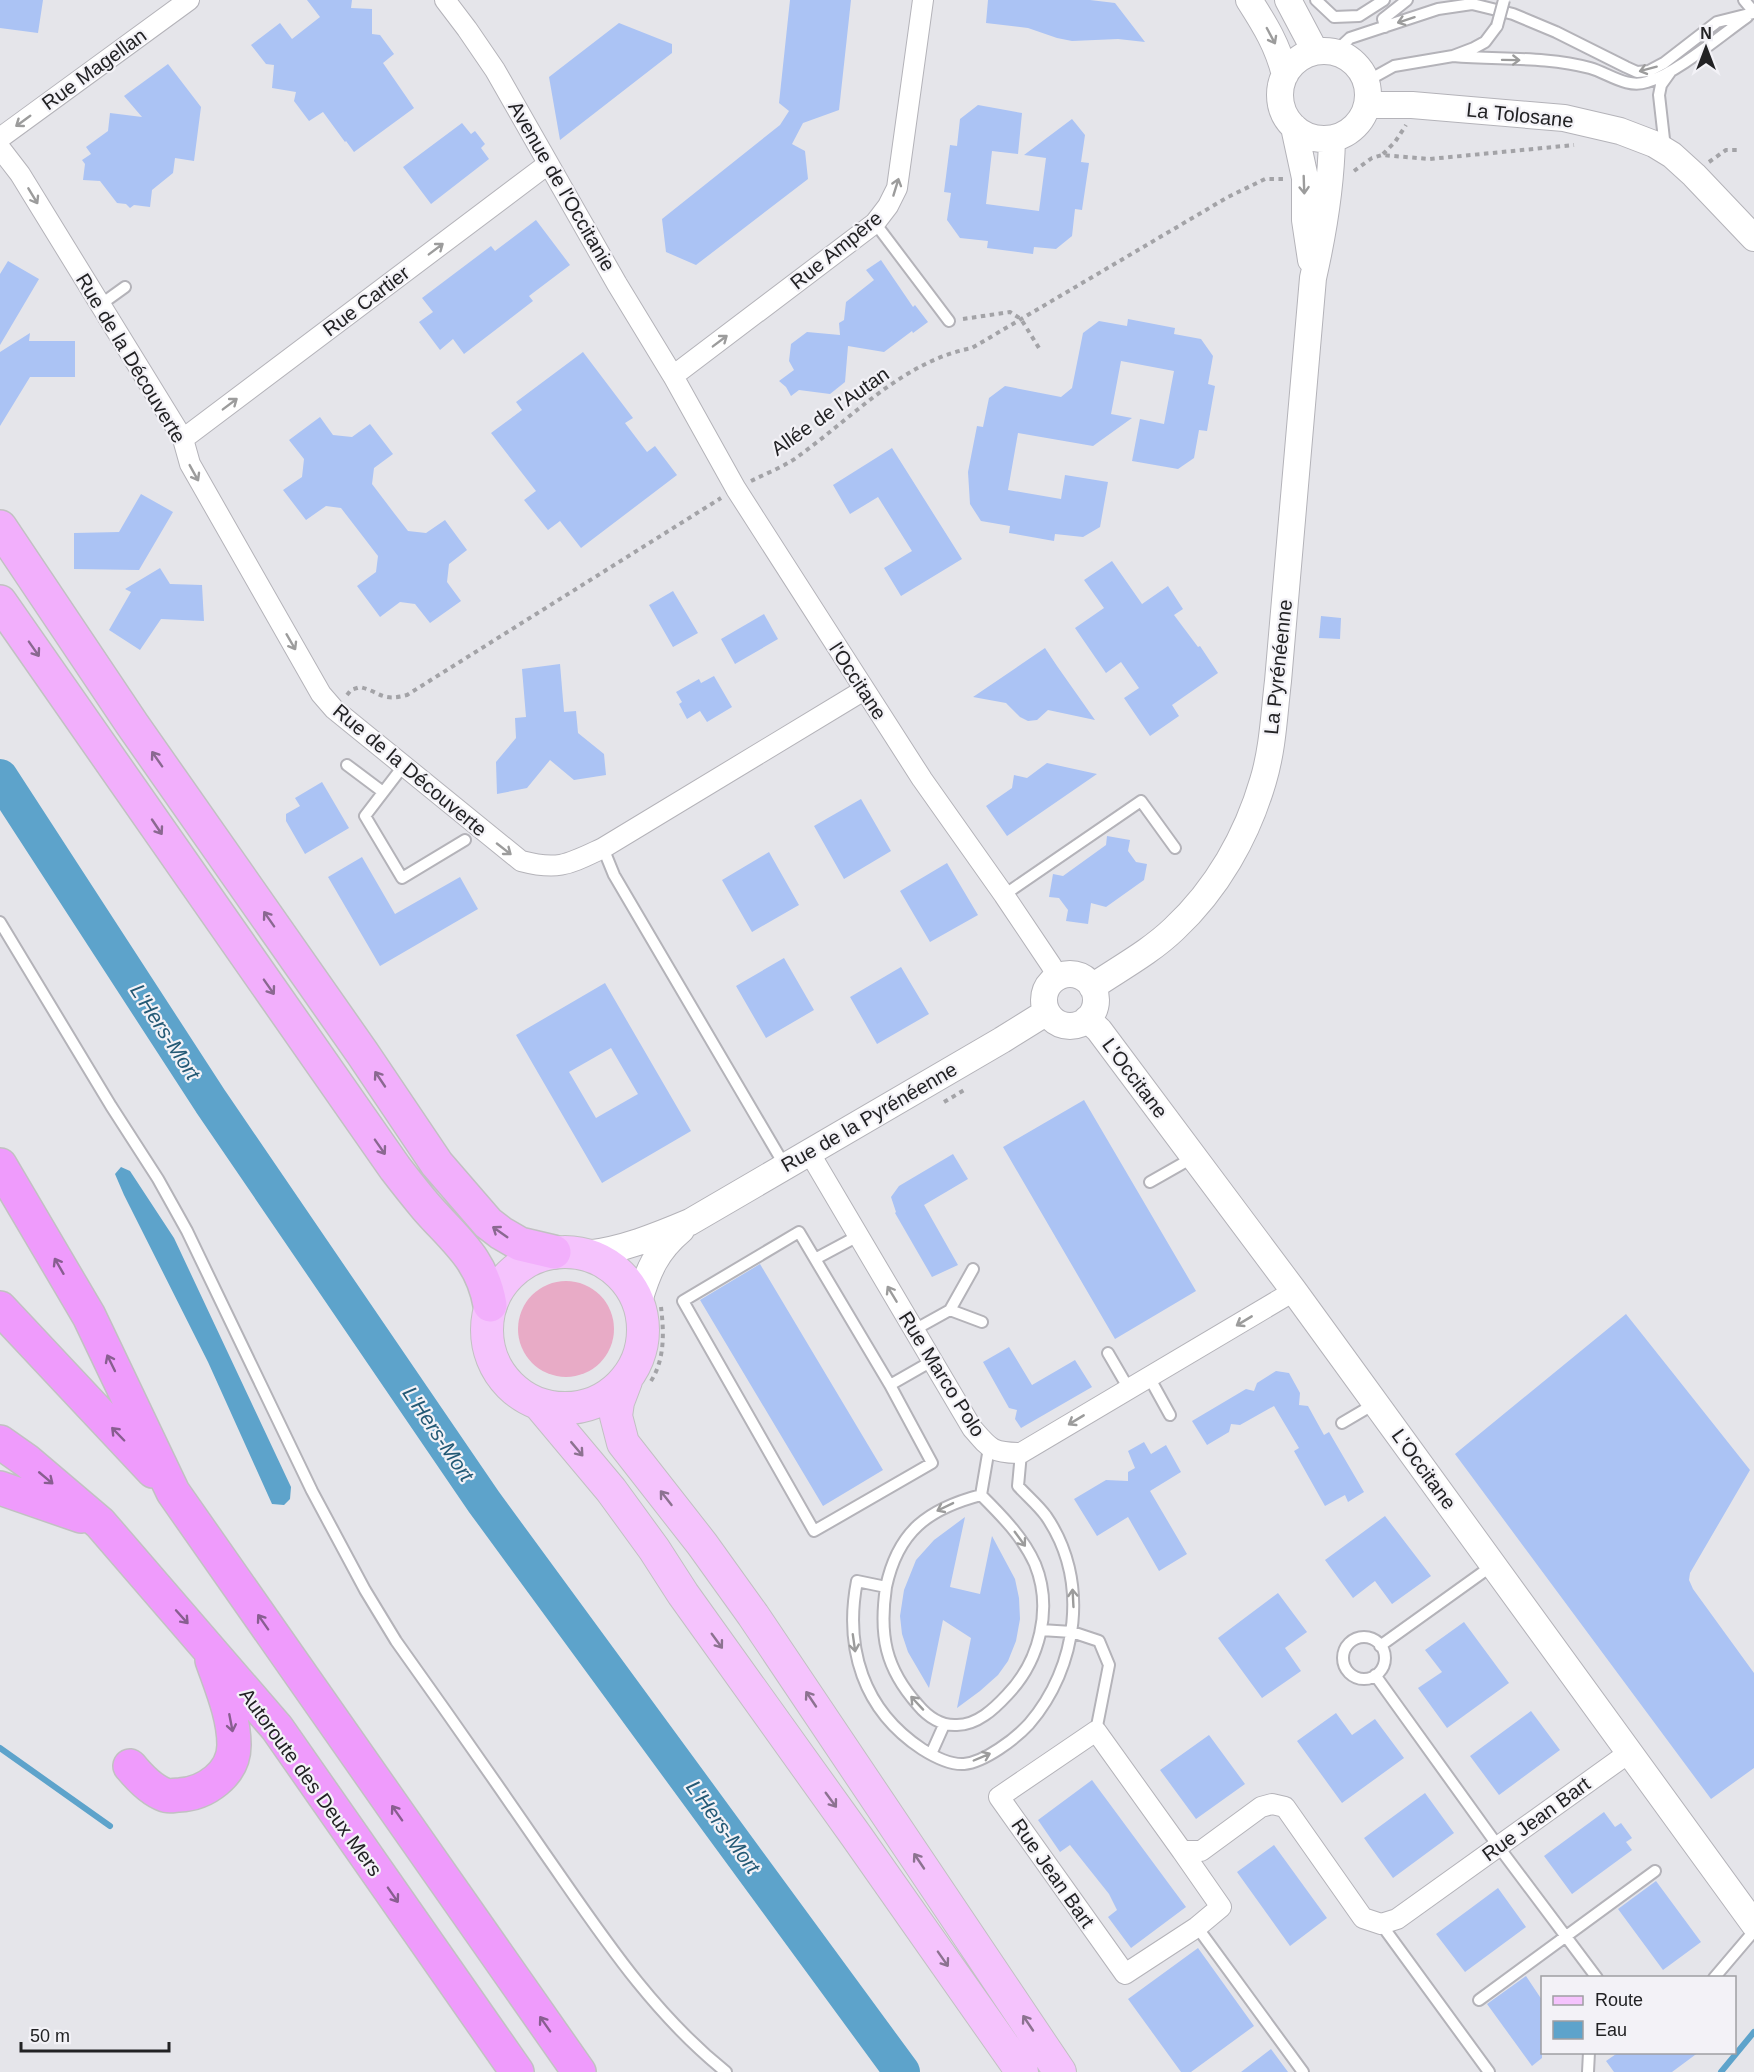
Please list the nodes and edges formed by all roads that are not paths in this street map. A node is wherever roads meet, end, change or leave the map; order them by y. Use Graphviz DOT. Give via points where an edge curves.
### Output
graph roads {
  1 [pos="189,0"];
  2 [pos="445,0"];
  3 [pos="923,0"];
  4 [pos="1249,0"];
  5 [pos="1288,0"];
  6 [pos="1316,0"];
  7 [pos="1384,0"];
  8 [pos="1407,0"];
  9 [pos="1504,0"];
  10 [pos="1744,0"];
  11 [pos="1753,13"];
  12 [pos="1385,27"];
  13 [pos="1325,52"];
  14 [pos="1453,56"];
  15 [pos="1671,71"];
  16 [pos="1285,75"];
  17 [pos="1367,93"];
  18 [pos="1294,127"];
  19 [pos="0,138"];
  20 [pos="1332,139"];
  21 [pos="0,148"];
  22 [pos="1666,151"];
  23 [pos="548,164"];
  24 [pos="875,223"];
  25 [pos="1754,238"];
  26 [pos="1313,278"];
  27 [pos="125,287"];
  28 [pos="100,306"];
  29 [pos="949,321"];
  30 [pos="673,376"];
  31 [pos="183,439"];
  32 [pos="0,527"];
  33 [pos="0,602"];
  34 [pos="861,680"];
  35 [pos="347,765"];
  36 [pos="404,765"];
  37 [pos="383,792"];
  38 [pos="465,840"];
  39 [pos="603,848"];
  40 [pos="1175,848"];
  41 [pos="1004,895"];
  42 [pos="0,922"];
  43 [pos="1058,978"];
  44 [pos="1092,987"];
  45 [pos="1047,1012"];
  46 [pos="1087,1019"];
  47 [pos="809,1152"];
  48 [pos="1194,1157"];
  49 [pos="0,1165"];
  50 [pos="784,1166"];
  51 [pos="1150,1182"];
  52 [pos="690,1222"];
  53 [pos="858,1236"];
  54 [pos="570,1253"];
  55 [pos="815,1260"];
  56 [pos="973,1269"];
  57 [pos="1294,1291"];
  58 [pos="639,1301"];
  59 [pos="490,1305"];
  60 [pos="0,1308"];
  61 [pos="950,1310"];
  62 [pos="982,1322"];
  63 [pos="914,1330"];
  64 [pos="1108,1353"];
  65 [pos="932,1361"];
  66 [pos="1149,1377"];
  67 [pos="626,1381"];
  68 [pos="890,1385"];
  69 [pos="1129,1389"];
  70 [pos="1376,1403"];
  71 [pos="539,1404"];
  72 [pos="1170,1414"];
  73 [pos="1342,1423"];
  74 [pos="0,1442"];
  75 [pos="989,1448"];
  76 [pos="1021,1453"];
  77 [pos="0,1488"];
  78 [pos="173,1492"];
  79 [pos="981,1495"];
  80 [pos="99,1523"];
  81 [pos="1493,1565"];
  82 [pos="886,1587"];
  83 [pos="1041,1630"];
  84 [pos="1072,1632"];
  85 [pos="1380,1646"];
  86 [pos="208,1647"];
  87 [pos="1375,1675"];
  88 [pos="944,1725"];
  89 [pos="1096,1731"];
  90 [pos="1630,1752"];
  91 [pos="931,1754"];
  92 [pos="130,1766"];
  93 [pos="1498,1846"];
  94 [pos="1182,1851"];
  95 [pos="1655,1871"];
  96 [pos="1381,1924"];
  97 [pos="1754,1924"];
  98 [pos="1197,1927"];
  99 [pos="1754,1931"];
  100 [pos="1566,1938"];
  101 [pos="1596,1976"];
  102 [pos="1715,1976"];
  103 [pos="1479,2000"];
  104 [pos="1589,2054"];
  105 [pos="517,2072"];
  106 [pos="579,2072"];
  107 [pos="726,2072"];
  108 [pos="1022,2072"];
  109 [pos="1060,2072"];
  110 [pos="1303,2072"];
  111 [pos="1489,2072"];
  112 [pos="1588,2072"];
  1 -- 19 [label="street, Rue Magellan, one-way"];
  2 -- 23 [label="street, Avenue de l'Occitanie" via="495,70"];
  24 -- 3 [label="street, Rue Ampère, one-way" via="897,188"];
  4 -- 16 [label="street, one-way" via="1272,35"];
  5 -- 13 [label="street"];
  6 -- 7 [label="lane" via="1334,17 1359,16"];
  8 -- 12 [label="lane" via="1383,19"];
  9 -- 14 [label="lane, bridge" via="1497,26 1485,42"];
  10 -- 11 [label="lane"];
  11 -- 12 [label="lane, one-way" via="1717,22 1664,63 1637,72 1513,14 1472,4 1438,9"];
  11 -- 15 [label="lane"];
  12 -- 13 [label="lane"];
  13 -- 16 [label="street" via="1297,60"];
  13 -- 17 [label="street" via="1349,57 1360,67"];
  14 -- 15 [label="lane, one-way" via="1547,60 1591,69 1627,83 1646,83"];
  14 -- 17 [label="lane" via="1394,66"];
  15 -- 22 [label="lane" via="1659,95"];
  16 -- 18 [label="street" via="1281,85 1282,108"];
  17 -- 20 [label="street" via="1356,125"];
  17 -- 22 [label="street, La Tolosane" via="1412,105 1564,118 1620,131"];
  18 -- 20 [label="street" via="1312,137"];
  18 -- 26 [label="street, one-way" via="1305,178 1305,220"];
  20 -- 26 [label="street" via="1326,220"];
  21 -- 28 [label="street, Rue de la Découverte, one-way"];
  22 -- 25 [label="street, La Tolosane"];
  23 -- 30 [label="street, Avenue de l'Occitanie"];
  31 -- 23 [label="street, Rue Cartier, one-way" via="389,275"];
  24 -- 29 [label="lane"];
  30 -- 24 [label="street, Rue Ampère, one-way"];
  26 -- 44 [label="street, La Pyrénéenne" via="1278,681 1263,781 1234,851 1198,904 1174,930"];
  27 -- 28 [label="lane"];
  28 -- 31 [label="street, Rue de la Découverte"];
  30 -- 34 [label="street, l'Occitane" via="736,489"];
  31 -- 36 [label="street, Rue de la Découverte, one-way" via="190,465 321,694"];
  54 -- 32 [label="highway, one-way" via="520,1244 501,1233 437,1164"];
  33 -- 59 [label="highway, one-way" via="395,1168 476,1263"];
  34 -- 39 [label="street, Rue de la Découverte"];
  34 -- 41 [label="street, l'Occitane" via="922,779"];
  35 -- 37 [label="lane"];
  36 -- 37 [label="lane"];
  36 -- 39 [label="street, Rue de la Découverte, one-way" via="521,861 560,867"];
  37 -- 38 [label="lane" via="365,816 402,878"];
  39 -- 50 [label="lane" via="614,875"];
  40 -- 41 [label="lane" via="1141,801"];
  41 -- 43 [label="street, l'Occitane"];
  42 -- 107 [label="lane" via="182,1221 312,1491 396,1641 603,1940 661,2010"];
  43 -- 44 [label="street" via="1073,975"];
  43 -- 45 [label="street" via="1046,989"];
  44 -- 46 [label="street" via="1095,1004"];
  45 -- 46 [label="street" via="1065,1026"];
  45 -- 47 [label="street, Rue de la Pyrénéenne"];
  46 -- 48 [label="street, L'Occitane"];
  47 -- 50 [label="street, Rue de la Pyrénéenne"];
  47 -- 53 [label="street, Rue Marco Polo"];
  48 -- 51 [label="lane"];
  48 -- 57 [label="street, L'Occitane"];
  78 -- 49 [label="highway, one-way" via="89,1316"];
  50 -- 52 [label="street, Rue de la Pyrénéenne"];
  52 -- 54 [label="street, Rue de la Pyrénéenne" via="608,1252"];
  52 -- 58 [label="street, Rue de la Pyrénéenne" via="660,1250"];
  53 -- 55 [label="lane"];
  63 -- 53 [label="street, Rue Marco Polo, one-way"];
  54 -- 58 [label="main road" via="608,1263 627,1280"];
  54 -- 59 [label="main road" via="533,1257 500,1285"];
  55 -- 68 [label="lane"];
  55 -- 68 [label="lane" via="799,1232 683,1301 814,1531 933,1463"];
  56 -- 61 [label="lane"];
  57 -- 66 [label="street, one-way"];
  57 -- 70 [label="street, L'Occitane"];
  58 -- 67 [label="main road" via="643,1343"];
  59 -- 71 [label="main road" via="486,1329 489,1353 500,1375 518,1393"];
  78 -- 60 [label="highway, one-way"];
  61 -- 62 [label="lane"];
  61 -- 63 [label="lane"];
  63 -- 65 [label="street, Rue Marco Polo"];
  64 -- 69 [label="lane"];
  65 -- 68 [label="lane"];
  65 -- 75 [label="street, Rue Marco Polo" via="972,1428"];
  66 -- 69 [label="street"];
  66 -- 72 [label="lane"];
  67 -- 71 [label="main road" via="608,1396 586,1406"];
  109 -- 67 [label="main road, one-way" via="753,1615 623,1443 616,1416"];
  69 -- 76 [label="street, one-way"];
  70 -- 73 [label="lane"];
  70 -- 81 [label="street, L'Occitane"];
  71 -- 108 [label="main road, one-way" via="648,1541"];
  74 -- 80 [label="highway, Autoroute des Deux Mers, one-way"];
  75 -- 76 [label="street, Rue Marco Polo"];
  75 -- 79 [label="lane"];
  84 -- 76 [label="lane, one-way" via="1074,1602 1065,1557 1046,1517 1018,1486"];
  77 -- 80 [label="highway"];
  106 -- 78 [label="highway, one-way"];
  79 -- 82 [label="lane, one-way" via="935,1512 907,1537 890,1568"];
  79 -- 83 [label="lane, one-way" via="1016,1534 1035,1564 1044,1601"];
  80 -- 86 [label="highway, Autoroute des Deux Mers, one-way"];
  81 -- 85 [label="lane"];
  81 -- 90 [label="street, L'Occitane"];
  88 -- 82 [label="lane, one-way" via="921,1708 894,1674 884,1640"];
  82 -- 91 [label="lane, one-way" via="857,1581 852,1625 858,1663 883,1715"];
  83 -- 84 [label="lane"];
  83 -- 88 [label="lane" via="1024,1674 1003,1700 976,1720 960,1726"];
  84 -- 89 [label="lane" via="1099,1641 1109,1665"];
  91 -- 84 [label="lane, one-way" via="947,1762 964,1764 992,1753 1022,1731 1058,1682"];
  85 -- 87 [label="lane" via="1384,1658"];
  85 -- 87 [label="lane" via="1369,1638 1356,1639 1343,1654 1349,1673 1362,1678"];
  86 -- 92 [label="highway, one-way" via="234,1744 233,1757 224,1772 212,1785 189,1795 166,1796 141,1780"];
  86 -- 105 [label="highway, Autoroute des Deux Mers, one-way" via="277,1728"];
  87 -- 93 [label="lane"];
  88 -- 91 [label="lane"];
  89 -- 94 [label="street, Rue Jean Bart"];
  89 -- 98 [label="street, Rue Jean Bart" via="999,1797 1125,1974"];
  90 -- 93 [label="street, Rue Jean Bart"];
  90 -- 97 [label="street, L'Occitane"];
  93 -- 96 [label="street, Rue Jean Bart" via="1397,1919"];
  93 -- 100 [label="lane"];
  94 -- 96 [label="street" via="1201,1851 1261,1807 1284,1807 1363,1918"];
  94 -- 98 [label="street, Rue Jean Bart" via="1221,1907"];
  95 -- 100 [label="lane"];
  96 -- 111 [label="lane"];
  98 -- 110 [label="lane"];
  99 -- 102 [label="lane"];
  100 -- 101 [label="lane"];
  100 -- 103 [label="lane"];
  104 -- 112 [label="lane"];
}
